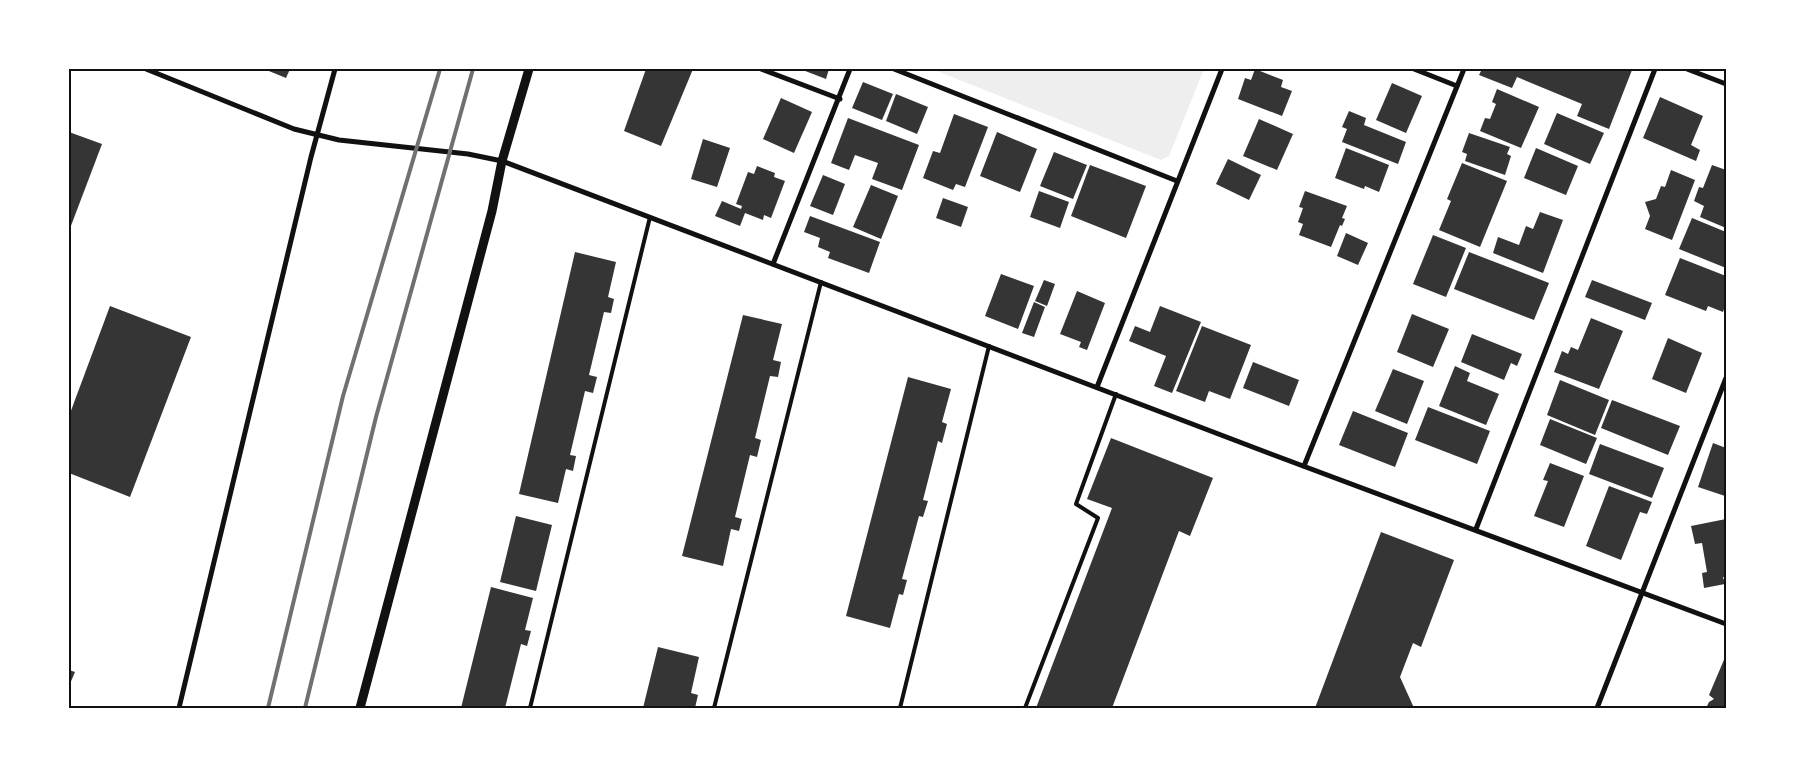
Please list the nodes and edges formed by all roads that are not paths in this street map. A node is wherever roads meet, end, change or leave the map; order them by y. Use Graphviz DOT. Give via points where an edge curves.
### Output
graph roads {
  1 [pos="146,69"];
  2 [pos="335,69"];
  3 [pos="529,69"];
  4 [pos="761,69"];
  5 [pos="850,69"];
  6 [pos="894,69"];
  7 [pos="1222,69"];
  8 [pos="1414,69"];
  9 [pos="1464,69"];
  10 [pos="1655,69"];
  11 [pos="1687,69"];
  12 [pos="1726,84"];
  13 [pos="1457,86"];
  14 [pos="840,99"];
  15 [pos="316,135"];
  16 [pos="502,161"];
  17 [pos="1177,181"];
  18 [pos="650,217"];
  19 [pos="773,264"];
  20 [pos="822,282"];
  21 [pos="989,346"];
  22 [pos="1726,378"];
  23 [pos="1097,387"];
  24 [pos="1116,394"];
  25 [pos="1304,466"];
  26 [pos="1476,529"];
  27 [pos="1642,592"];
  28 [pos="1726,624"];
  29 [pos="179,708"];
  30 [pos="360,708"];
  31 [pos="530,708"];
  32 [pos="714,708"];
  33 [pos="900,708"];
  34 [pos="1025,708"];
  35 [pos="1597,708"];
  1 -- 15 [label="street"];
  2 -- 15 [label="street"];
  3 -- 16 [label="street"];
  4 -- 14 [label="street"];
  5 -- 14 [label="street"];
  6 -- 17 [label="street"];
  7 -- 17 [label="street"];
  8 -- 13 [label="street"];
  9 -- 13 [label="street"];
  10 -- 26 [label="street"];
  11 -- 12 [label="street"];
  13 -- 25 [label="street"];
  14 -- 19 [label="street"];
  15 -- 16 [label="street"];
  15 -- 29 [label="street"];
  16 -- 18 [label="street"];
  16 -- 30 [label="street" via="492,211"];
  17 -- 23 [label="street"];
  18 -- 19 [label="street"];
  18 -- 31 [label="lane"];
  19 -- 20 [label="street"];
  20 -- 21 [label="street"];
  20 -- 32 [label="lane"];
  21 -- 23 [label="street"];
  21 -- 33 [label="lane"];
  22 -- 27 [label="street"];
  23 -- 24 [label="street"];
  24 -- 25 [label="street"];
  24 -- 34 [label="lane" via="1076,504 1098,518"];
  25 -- 26 [label="street"];
  26 -- 27 [label="street"];
  27 -- 28 [label="street"];
  27 -- 35 [label="street"];
}
